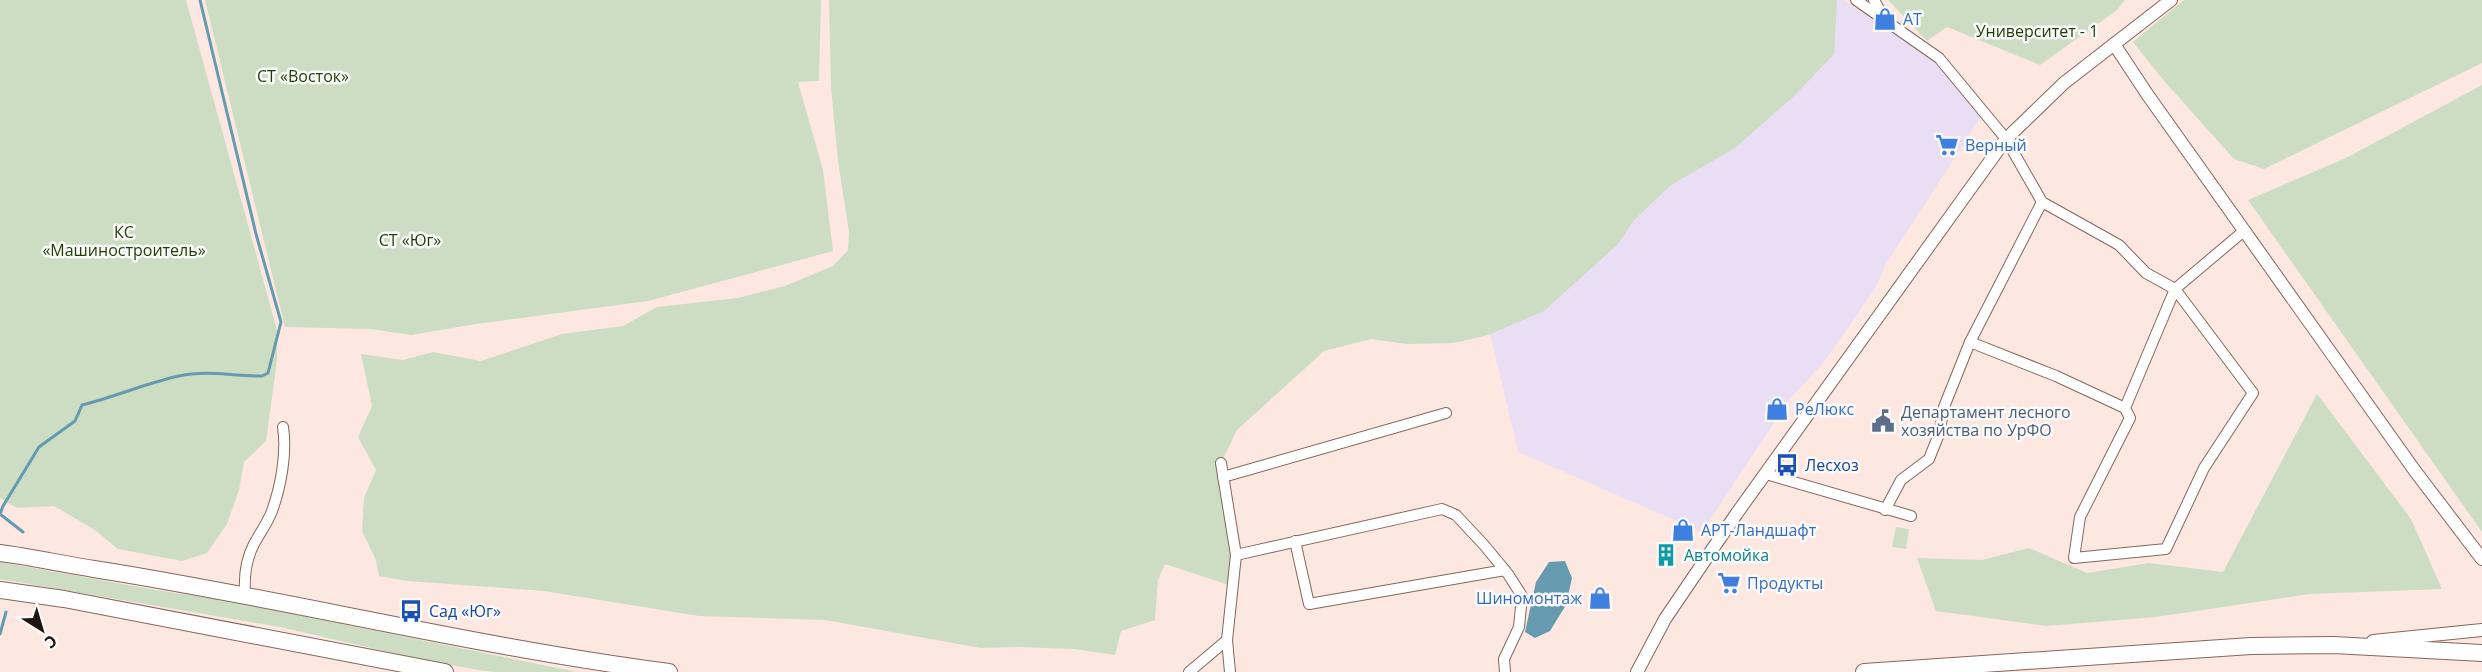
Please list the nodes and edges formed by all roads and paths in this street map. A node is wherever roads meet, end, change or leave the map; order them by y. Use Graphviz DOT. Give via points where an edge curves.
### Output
graph roads {
  1 [pos="1856,0"];
  2 [pos="1874,0"];
  3 [pos="2171,0"];
  4 [pos="1886,21"];
  5 [pos="2114,44"];
  6 [pos="2006,139"];
  7 [pos="2042,202"];
  8 [pos="2245,230"];
  9 [pos="2175,289"];
  10 [pos="1970,342"];
  11 [pos="2125,408"];
  12 [pos="1446,413"];
  13 [pos="283,427"];
  14 [pos="1221,463"];
  15 [pos="1766,474"];
  16 [pos="1223,477"];
  17 [pos="1885,510"];
  18 [pos="1911,516"];
  19 [pos="1295,541"];
  20 [pos="0,553"];
  21 [pos="1236,555"];
  22 [pos="2482,559"];
  23 [pos="1504,570"];
  24 [pos="0,590"];
  25 [pos="245,594"];
  26 [pos="2482,630"];
  27 [pos="1227,640"];
  28 [pos="2334,645"];
  29 [pos="2482,653"];
  30 [pos="445,672"];
  31 [pos="669,672"];
  32 [pos="1189,672"];
  33 [pos="1230,672"];
  34 [pos="1505,672"];
  35 [pos="1637,672"];
  36 [pos="1864,672"];
  1 -- 4 [label="street"];
  2 -- 4 [label="street"];
  3 -- 5 [label="street"];
  4 -- 6 [label="street" via="1939,58"];
  5 -- 6 [label="street" via="2064,83"];
  5 -- 8 [label="street"];
  6 -- 7 [label="street"];
  6 -- 15 [label="street"];
  7 -- 9 [label="street" via="2119,245 2146,273"];
  7 -- 10 [label="street"];
  8 -- 9 [label="street"];
  8 -- 22 [label="street"];
  9 -- 11 [label="street"];
  9 -- 11 [label="street" via="2253,393 2204,468 2166,549 2074,558 2080,517 2130,418"];
  10 -- 11 [label="street"];
  10 -- 17 [label="street" via="1944,407 1929,459 1901,480"];
  12 -- 16 [label="street"];
  13 -- 25 [label="street" via="285,442 278,489 272,513 253,547 244,579"];
  14 -- 16 [label="street"];
  15 -- 17 [label="street"];
  15 -- 35 [label="street" via="1665,619"];
  16 -- 21 [label="street"];
  17 -- 18 [label="street"];
  19 -- 21 [label="street"];
  19 -- 23 [label="street" via="1442,509 1456,515"];
  19 -- 23 [label="street" via="1309,604"];
  20 -- 25 [label="main road"];
  21 -- 27 [label="street"];
  23 -- 34 [label="street" via="1522,596 1519,627 1504,659"];
  24 -- 30 [label="main road"];
  25 -- 31 [label="main road" via="458,638"];
  26 -- 28 [label="street"];
  27 -- 32 [label="street"];
  27 -- 33 [label="street"];
  28 -- 29 [label="main road"];
  28 -- 36 [label="main road" via="2174,650"];
}
